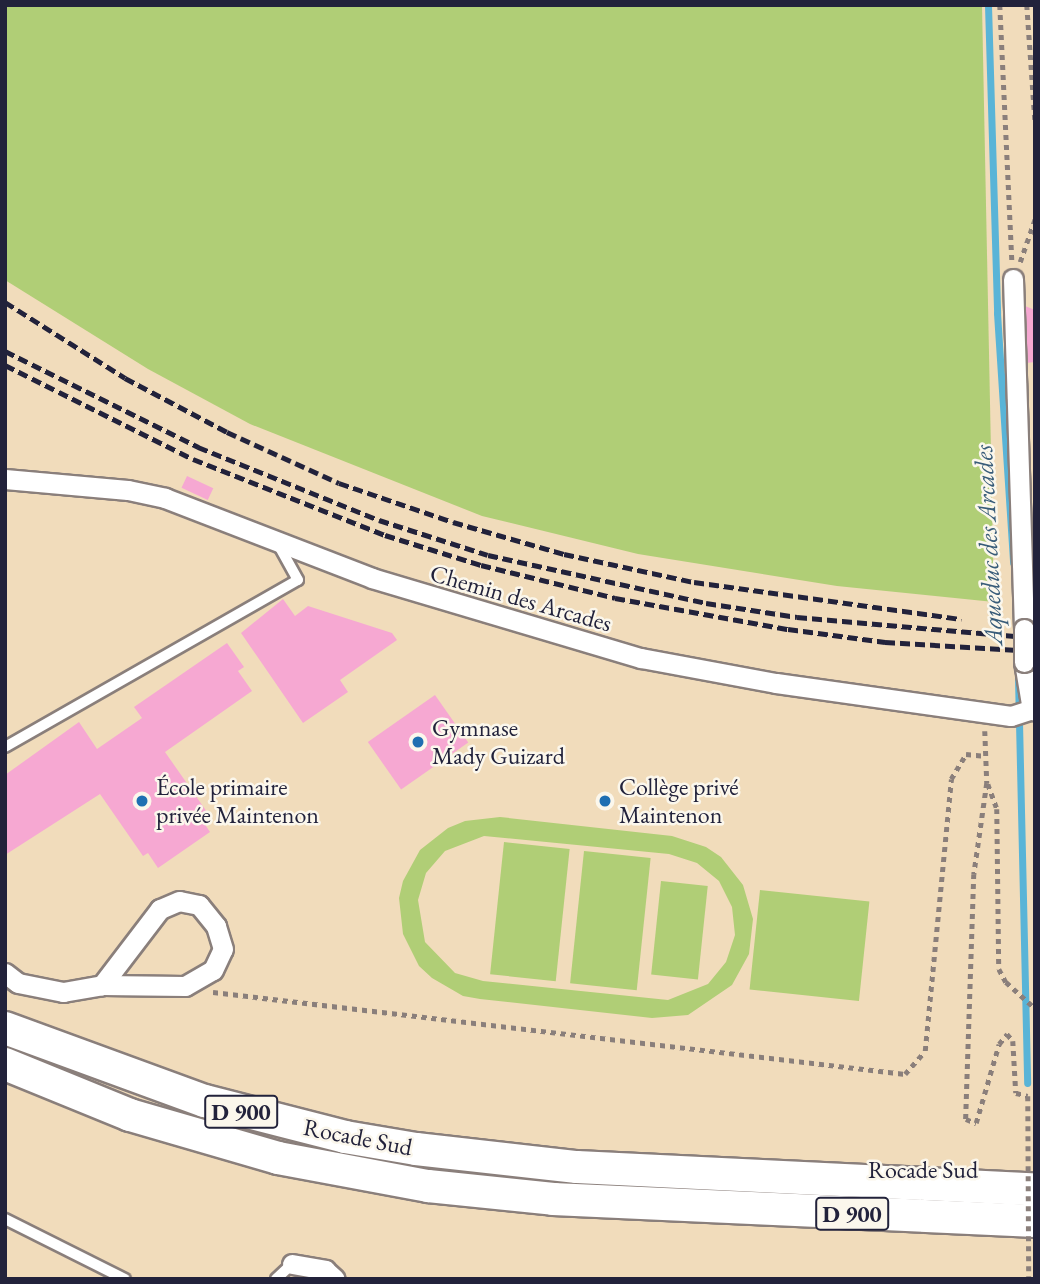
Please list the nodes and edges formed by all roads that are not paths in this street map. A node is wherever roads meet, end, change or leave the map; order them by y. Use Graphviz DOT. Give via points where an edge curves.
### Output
graph roads {
  1 [pos="1013,279"];
  2 [pos="5,479"];
  3 [pos="277,544"];
  4 [pos="1033,709"];
  5 [pos="5,747"];
  6 [pos="5,973"];
  7 [pos="102,985"];
  8 [pos="5,1028"];
  9 [pos="5,1064"];
  10 [pos="685,1171"];
  11 [pos="1035,1172"];
  12 [pos="1035,1189"];
  13 [pos="1035,1203"];
  14 [pos="670,1205"];
  15 [pos="5,1219"];
  16 [pos="1035,1221"];
  17 [pos="292,1264"];
  18 [pos="325,1276"];
  19 [pos="125,1279"];
  20 [pos="276,1279"];
  1 -- 4 [label="street, bridge" via="1024,662"];
  2 -- 3 [label="street, Chemin des Arcades" via="128,490 164,498"];
  3 -- 4 [label="street, Chemin des Arcades" via="514,623 641,658 775,683 1010,716"];
  3 -- 5 [label="lane" via="299,580"];
  6 -- 7 [label="street" via="18,983 63,992"];
  7 -- 7 [label="street" via="160,909 179,901 199,905 216,926 223,949 213,970 185,986"];
  8 -- 10 [label="main road, Rocade Sud / D 900" via="205,1101 345,1137 487,1158"];
  9 -- 14 [label="main road, Rocade Sud / D 900" via="130,1115 278,1158 428,1186"];
  10 -- 11 [label="main road, Rocade Sud / D 900"];
  10 -- 12 [label="main road, Rocade Sud / D 900"];
  13 -- 14 [label="main road, Rocade Sud / D 900" via="904,1200"];
  14 -- 16 [label="main road, Rocade Sud / D 900" via="987,1214"];
  15 -- 19 [label="lane"];
  17 -- 18 [label="street"];
  17 -- 20 [label="lane"];
}
